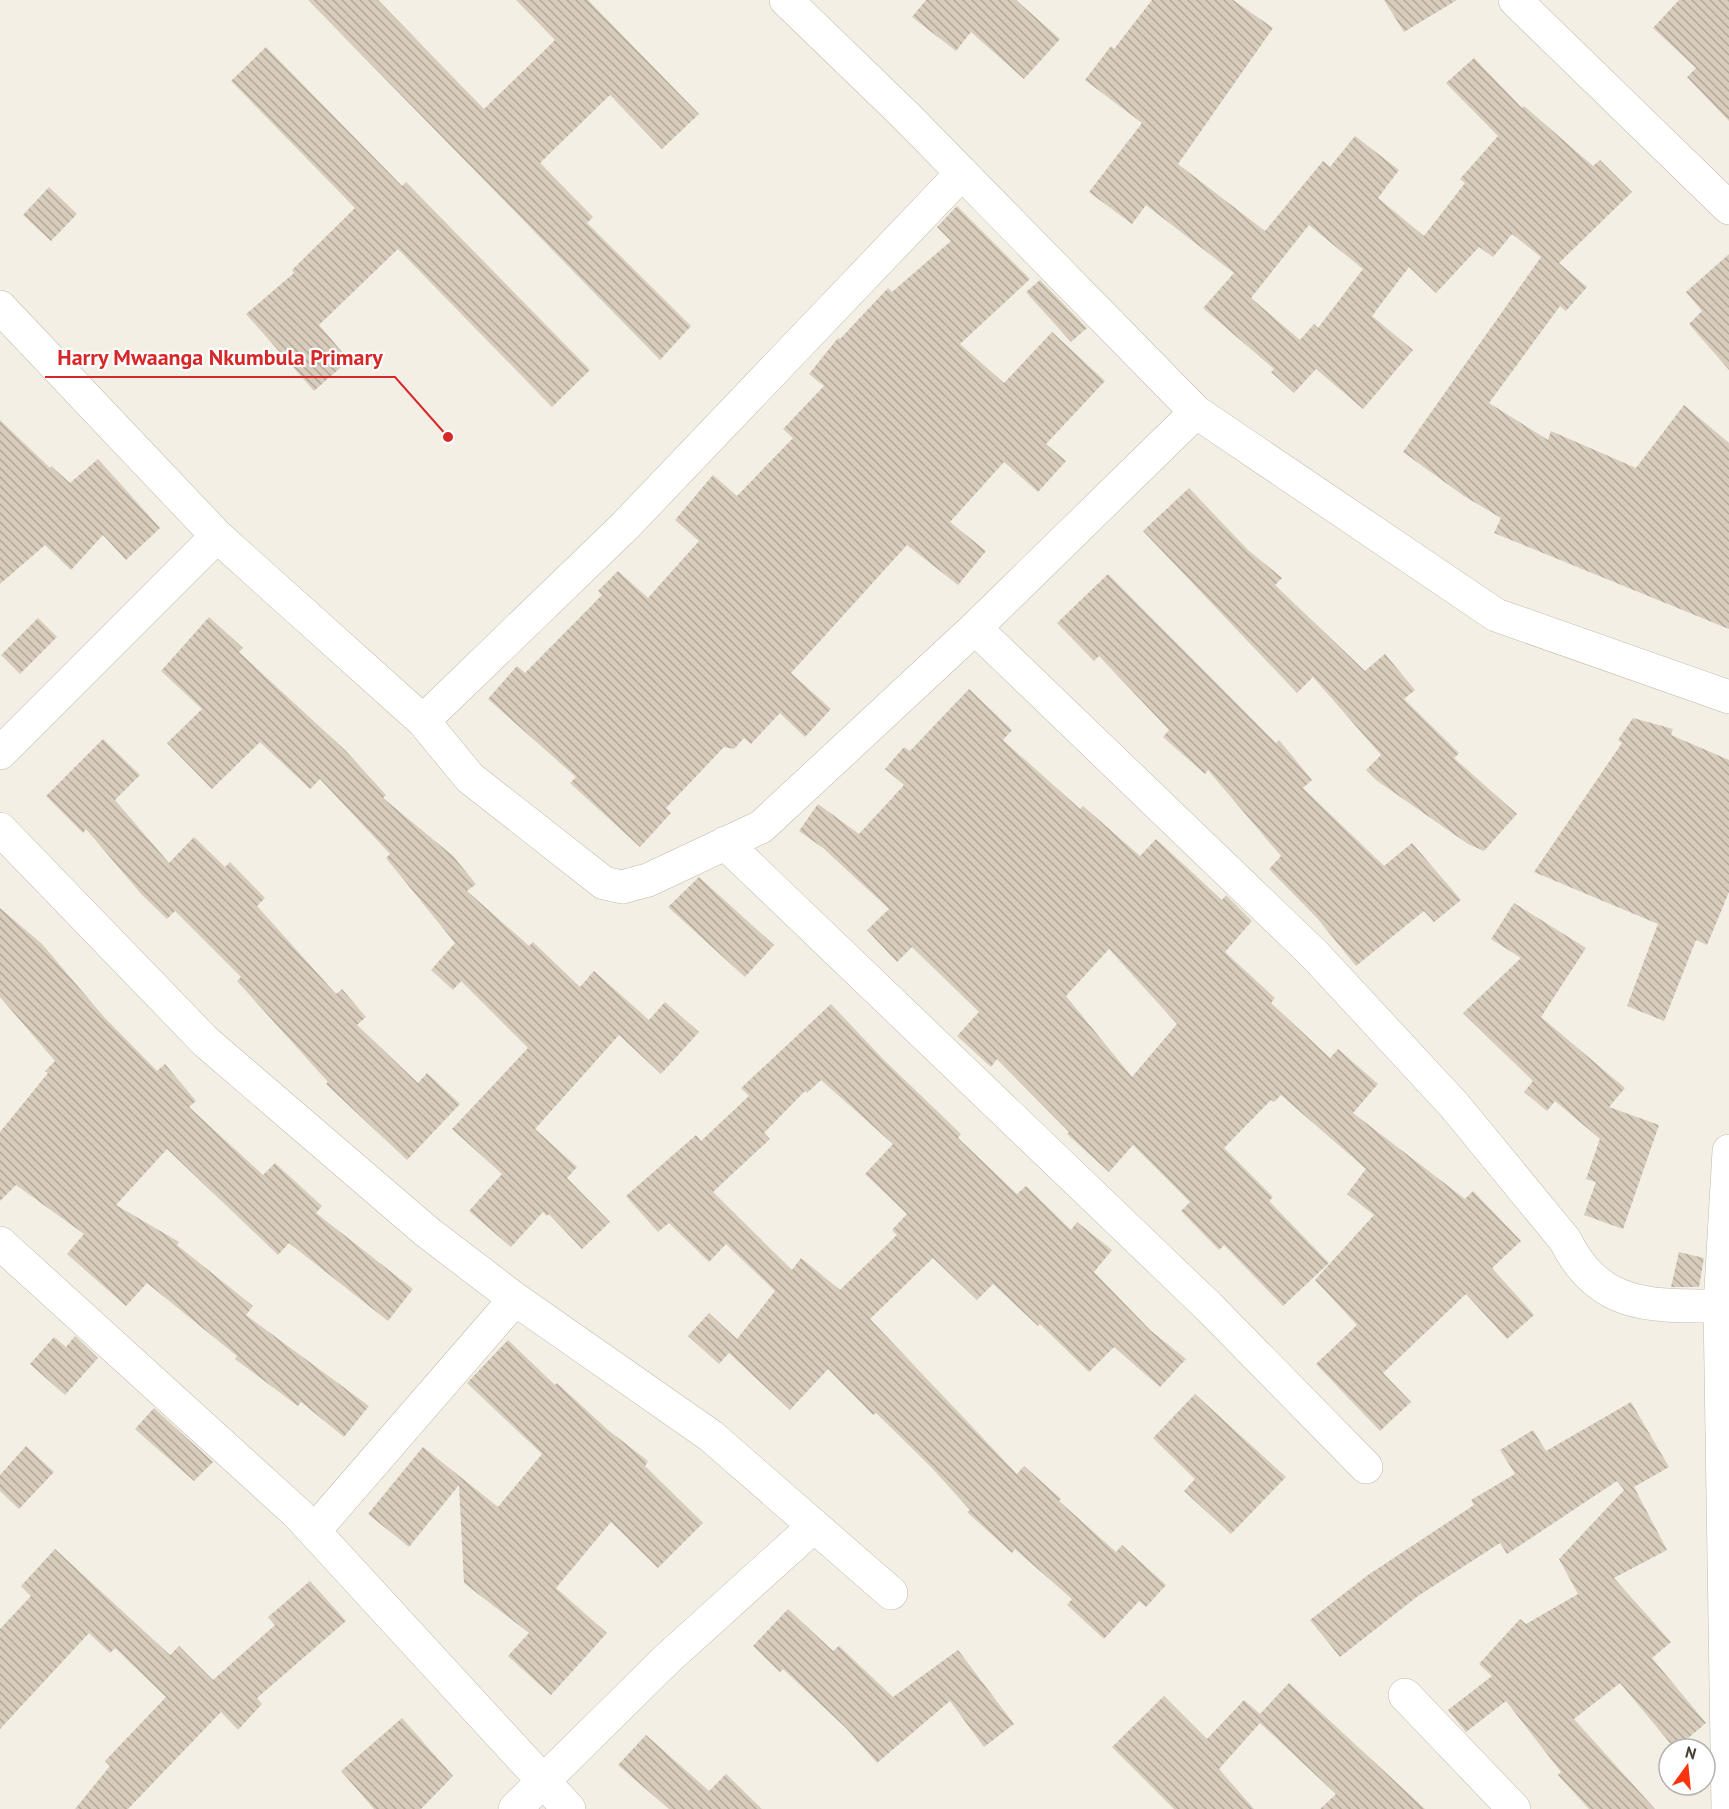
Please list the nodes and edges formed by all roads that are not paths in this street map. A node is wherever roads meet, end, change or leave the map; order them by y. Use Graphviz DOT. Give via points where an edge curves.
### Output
graph roads {
  1 [pos="786,0"];
  2 [pos="1515,0"];
  3 [pos="963,173"];
  4 [pos="1729,208"];
  5 [pos="0,307"];
  6 [pos="1196,412"];
  7 [pos="217,536"];
  8 [pos="975,628"];
  9 [pos="1729,697"];
  10 [pos="423,721"];
  11 [pos="0,753"];
  12 [pos="0,829"];
  13 [pos="724,843"];
  14 [pos="1729,1151"];
  15 [pos="0,1243"];
  16 [pos="515,1299"];
  17 [pos="1720,1306"];
  18 [pos="1366,1467"];
  19 [pos="813,1527"];
  20 [pos="314,1531"];
  21 [pos="891,1593"];
  22 [pos="1405,1695"];
  23 [pos="544,1782"];
  24 [pos="515,1809"];
  25 [pos="569,1809"];
  26 [pos="1514,1809"];
  27 [pos="1728,1809"];
  1 -- 3 [label="street"];
  2 -- 4 [label="street"];
  3 -- 6 [label="street"];
  3 -- 10 [label="street" via="625,526"];
  5 -- 7 [label="street"];
  6 -- 8 [label="street"];
  6 -- 9 [label="street" via="1496,615"];
  7 -- 10 [label="street"];
  7 -- 11 [label="street"];
  8 -- 13 [label="street" via="761,827"];
  8 -- 17 [label="street" via="1315,955 1454,1105 1565,1240 1576,1263 1598,1285 1622,1297 1666,1306"];
  10 -- 13 [label="street" via="470,778 604,883 622,886 648,880"];
  12 -- 16 [label="street" via="206,1042 426,1231"];
  13 -- 18 [label="street" via="1209,1307"];
  14 -- 17 [label="street"];
  15 -- 20 [label="street"];
  16 -- 19 [label="street" via="711,1436"];
  16 -- 20 [label="street"];
  17 -- 27 [label="street"];
  19 -- 21 [label="street"];
  19 -- 23 [label="street" via="667,1659"];
  20 -- 23 [label="street"];
  22 -- 26 [label="street"];
  23 -- 24 [label="street"];
  23 -- 25 [label="street"];
}
